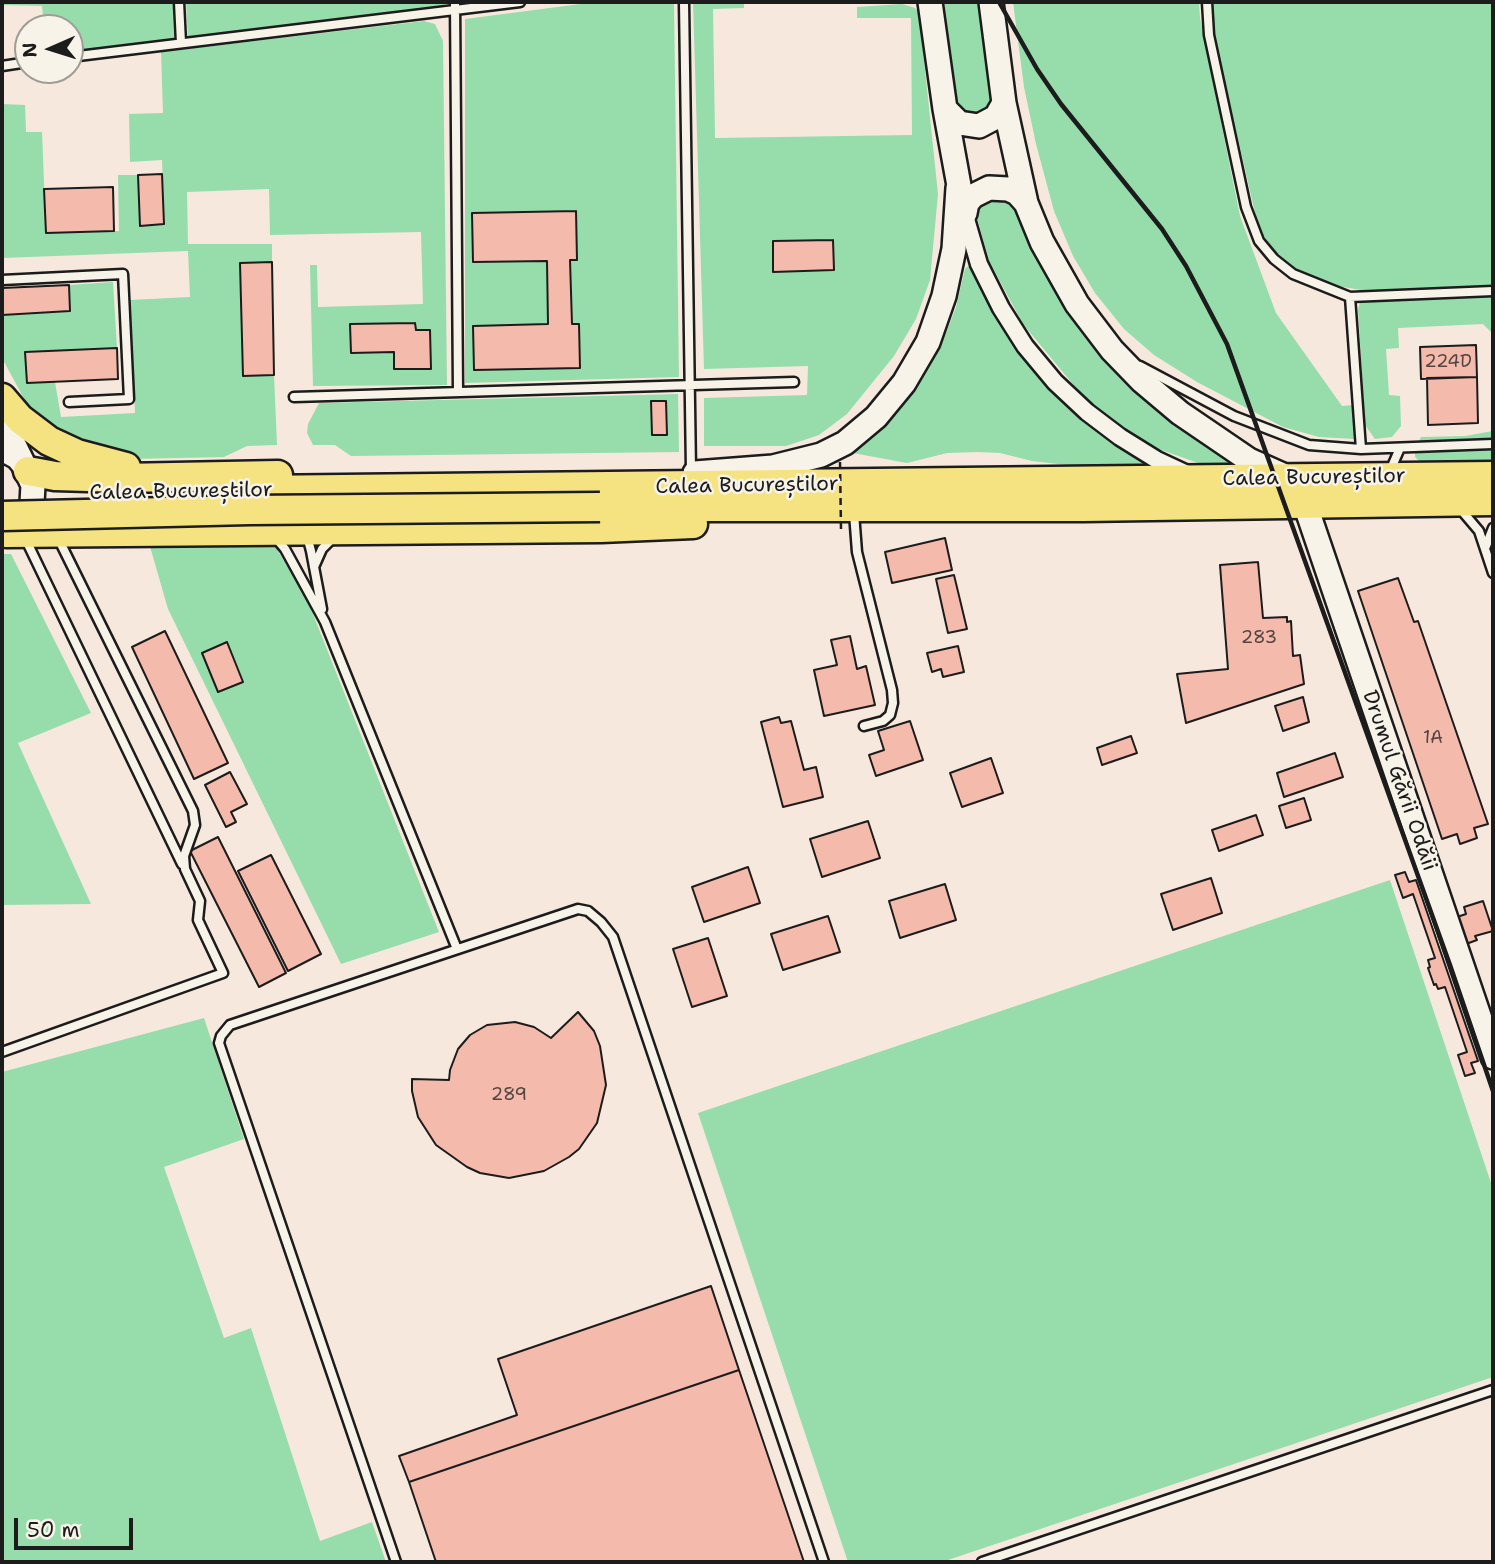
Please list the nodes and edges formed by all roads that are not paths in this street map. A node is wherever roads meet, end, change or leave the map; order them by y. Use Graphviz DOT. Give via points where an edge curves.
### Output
graph roads {
  1 [pos="179,2"];
  2 [pos="520,2"];
  3 [pos="684,2"];
  4 [pos="930,2"];
  5 [pos="991,2"];
  6 [pos="1207,2"];
  7 [pos="455,6"];
  8 [pos="181,43"];
  9 [pos="84,55"];
  10 [pos="1004,103"];
  11 [pos="945,109"];
  12 [pos="958,188"];
  13 [pos="1026,203"];
  14 [pos="966,216"];
  15 [pos="2,280"];
  16 [pos="1493,291"];
  17 [pos="944,296"];
  18 [pos="1350,297"];
  19 [pos="1112,350"];
  20 [pos="794,382"];
  21 [pos="689,385"];
  22 [pos="458,392"];
  23 [pos="295,397"];
  24 [pos="2,398"];
  25 [pos="69,402"];
  26 [pos="2,420"];
  27 [pos="1493,444"];
  28 [pos="1400,448"];
  29 [pos="2,449"];
  30 [pos="1361,449"];
  31 [pos="26,467"];
  32 [pos="691,474"];
  33 [pos="1493,476"];
  34 [pos="174,477"];
  35 [pos="1387,478"];
  36 [pos="1293,479"];
  37 [pos="1199,480"];
  38 [pos="242,488"];
  39 [pos="2,497"];
  40 [pos="600,497"];
  41 [pos="1447,501"];
  42 [pos="1493,501"];
  43 [pos="1305,505"];
  44 [pos="862,508"];
  45 [pos="1493,528"];
  46 [pos="8,529"];
  47 [pos="236,531"];
  48 [pos="304,531"];
  49 [pos="343,531"];
  50 [pos="55,532"];
  51 [pos="266,532"];
  52 [pos="1486,546"];
  53 [pos="314,567"];
  54 [pos="1493,573"];
  55 [pos="325,622"];
  56 [pos="864,726"];
  57 [pos="185,869"];
  58 [pos="457,949"];
  59 [pos="2,1052"];
  60 [pos="1493,1057"];
  61 [pos="1493,1390"];
  62 [pos="396,1562"];
  63 [pos="824,1562"];
  64 [pos="982,1562"];
  1 -- 8 [label="lane"];
  2 -- 7 [label="lane"];
  3 -- 21 [label="lane"];
  4 -- 11 [label="street"];
  5 -- 10 [label="street"];
  6 -- 18 [label="lane" via="1209,35 1243,194 1259,241 1293,274"];
  7 -- 8 [label="lane"];
  7 -- 22 [label="lane"];
  8 -- 9 [label="lane"];
  10 -- 11 [label="street" via="996,117 979,126 959,123"];
  10 -- 13 [label="street"];
  11 -- 12 [label="street"];
  12 -- 14 [label="street"];
  12 -- 17 [label="street" via="954,249"];
  13 -- 14 [label="street" via="1008,189 989,188 967,203"];
  13 -- 19 [label="street" via="1077,304"];
  14 -- 17 [label="street" via="961,251"];
  14 -- 37 [label="street" via="979,264 1001,308 1055,382 1120,437"];
  15 -- 25 [label="lane" via="123,274 129,399"];
  16 -- 18 [label="lane"];
  17 -- 32 [label="street" via="928,342 904,383 876,417 845,443 821,455 773,467"];
  18 -- 30 [label="lane"];
  19 -- 30 [label="lane" via="1247,421 1309,445"];
  19 -- 36 [label="street" via="1180,413 1249,460"];
  20 -- 21 [label="lane"];
  21 -- 22 [label="lane"];
  21 -- 32 [label="lane"];
  22 -- 23 [label="lane"];
  24 -- 34 [label="highway" via="32,430 63,449"];
  26 -- 31 [label="street"];
  27 -- 28 [label="lane"];
  28 -- 30 [label="lane"];
  28 -- 35 [label="lane"];
  29 -- 31 [label="street"];
  31 -- 34 [label="highway" via="69,477"];
  31 -- 46 [label="street" via="38,503"];
  32 -- 38 [label="highway"];
  32 -- 44 [label="highway" via="839,475"];
  33 -- 35 [label="highway, Calea Bucureștilor"];
  34 -- 38 [label="highway"];
  35 -- 36 [label="highway, Calea Bucureștilor"];
  36 -- 37 [label="highway, Calea Bucureștilor"];
  37 -- 44 [label="highway, Calea Bucureștilor"];
  38 -- 47 [label="highway" via="225,481 215,500 224,525"];
  38 -- 48 [label="lane" via="284,508"];
  39 -- 40 [label="highway, Calea Bucureștilor" via="256,490"];
  40 -- 44 [label="highway, Calea Bucureștilor"];
  40 -- 46 [label="highway, Calea Bucureștilor, bridge" via="250,510"];
  41 -- 42 [label="highway, Calea Bucureștilor"];
  41 -- 43 [label="highway, Calea Bucureștilor"];
  41 -- 52 [label="lane" via="1466,513"];
  43 -- 44 [label="highway, Calea Bucureștilor"];
  43 -- 60 [label="street, Drumul Gării Odăii"];
  44 -- 49 [label="highway" via="840,516 646,527"];
  44 -- 56 [label="lane" via="857,552 893,703 883,721"];
  45 -- 52 [label="lane"];
  46 -- 50 [label="highway"];
  46 -- 57 [label="lane"];
  47 -- 50 [label="highway"];
  47 -- 51 [label="highway"];
  48 -- 49 [label="highway"];
  48 -- 51 [label="highway"];
  48 -- 53 [label="lane"];
  49 -- 53 [label="lane" via="322,549"];
  50 -- 57 [label="lane" via="193,811 195,825 184,856"];
  51 -- 55 [label="lane" via="285,549"];
  52 -- 54 [label="lane"];
  53 -- 55 [label="lane"];
  55 -- 58 [label="lane"];
  57 -- 59 [label="lane" via="200,901 198,920 223,973"];
  58 -- 62 [label="lane" via="230,1025 219,1043"];
  58 -- 63 [label="lane" via="578,909 594,916 613,937"];
  61 -- 64 [label="lane"];
}
